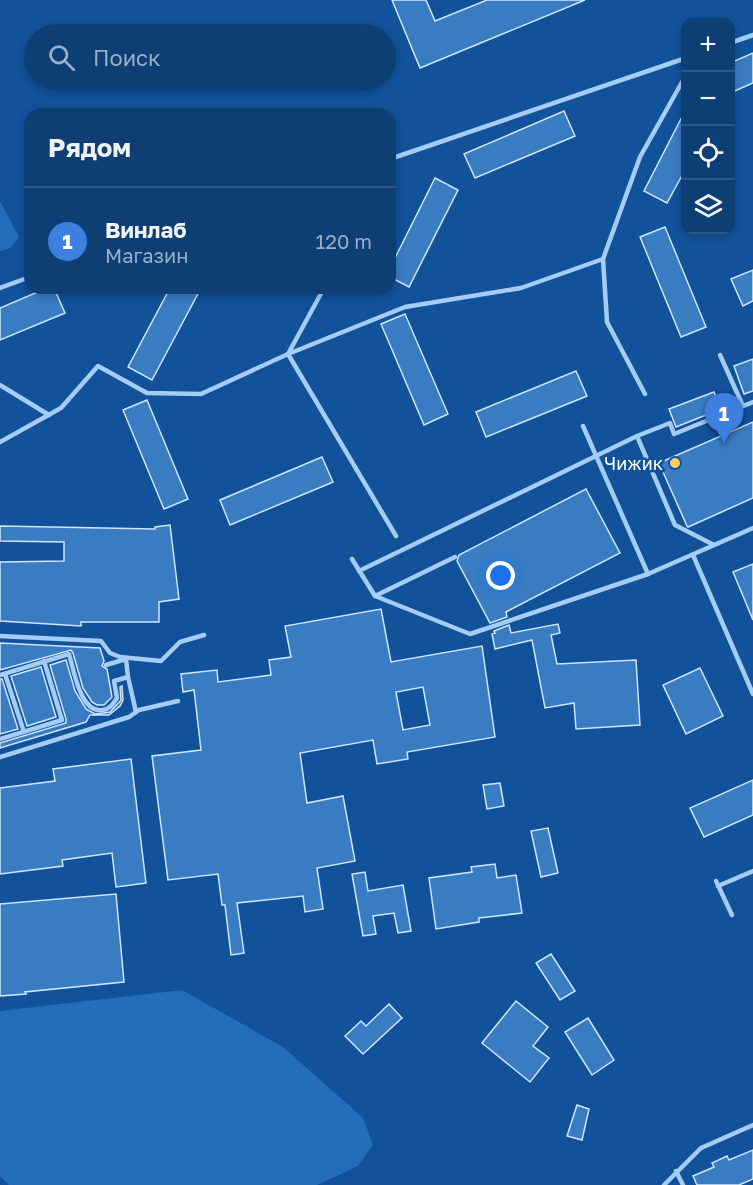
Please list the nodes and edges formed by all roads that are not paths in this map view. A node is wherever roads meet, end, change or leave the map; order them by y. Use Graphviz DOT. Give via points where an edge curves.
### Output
graph roads {
  1 [pos="753,35"];
  2 [pos="735,41"];
  3 [pos="681,60"];
  4 [pos="681,84"];
  5 [pos="396,158"];
  6 [pos="603,259"];
  7 [pos="24,279"];
  8 [pos="0,288"];
  9 [pos="321,294"];
  10 [pos="288,354"];
  11 [pos="720,356"];
  12 [pos="0,385"];
  13 [pos="645,394"];
  14 [pos="753,402"];
  15 [pos="743,406"];
  16 [pos="49,415"];
  17 [pos="583,426"];
  18 [pos="637,436"];
  19 [pos="0,442"];
  20 [pos="596,455"];
  21 [pos="753,528"];
  22 [pos="396,536"];
  23 [pos="714,545"];
  24 [pos="693,555"];
  25 [pos="455,557"];
  26 [pos="352,559"];
  27 [pos="359,571"];
  28 [pos="648,574"];
  29 [pos="375,596"];
  30 [pos="204,635"];
  31 [pos="0,636"];
  32 [pos="126,659"];
  33 [pos="44,662"];
  34 [pos="106,665"];
  35 [pos="3,674"];
  36 [pos="128,677"];
  37 [pos="753,694"];
  38 [pos="178,701"];
  39 [pos="136,712"];
  40 [pos="24,732"];
  41 [pos="0,739"];
  42 [pos="0,757"];
  43 [pos="753,871"];
  44 [pos="732,915"];
  45 [pos="753,1125"];
  46 [pos="676,1171"];
  47 [pos="664,1185"];
  48 [pos="683,1185"];
  1 -- 2 [label="lane"];
  3 -- 5 [label="lane"];
  4 -- 6 [label="lane" via="640,157"];
  6 -- 10 [label="lane" via="520,288 405,307"];
  6 -- 13 [label="lane" via="607,322"];
  7 -- 8 [label="lane"];
  9 -- 10 [label="lane"];
  10 -- 16 [label="lane" via="201,394 147,393 98,366 61,408"];
  10 -- 22 [label="lane"];
  11 -- 15 [label="lane"];
  12 -- 16 [label="lane"];
  14 -- 15 [label="lane"];
  15 -- 18 [label="lane" via="674,434 670,423"];
  16 -- 19 [label="lane"];
  17 -- 20 [label="lane"];
  18 -- 20 [label="lane"];
  18 -- 23 [label="lane" via="675,525"];
  20 -- 27 [label="lane"];
  20 -- 28 [label="lane"];
  21 -- 23 [label="lane"];
  23 -- 24 [label="lane"];
  24 -- 28 [label="lane"];
  24 -- 37 [label="lane"];
  25 -- 29 [label="lane"];
  26 -- 27 [label="lane"];
  27 -- 29 [label="lane"];
  28 -- 29 [label="lane" via="470,634"];
  30 -- 32 [label="lane" via="180,642 161,661"];
  31 -- 32 [label="lane" via="101,641 110,653"];
  32 -- 34 [label="lane"];
  32 -- 36 [label="lane"];
  33 -- 35 [label="lane"];
  33 -- 36 [label="lane" via="69,654 85,703 94,710 110,707 117,698 114,681"];
  33 -- 40 [label="lane" via="62,720"];
  35 -- 40 [label="lane"];
  36 -- 39 [label="lane"];
  38 -- 39 [label="lane"];
  39 -- 42 [label="lane"];
  40 -- 41 [label="lane"];
  43 -- 44 [label="lane" via="717,884"];
  45 -- 46 [label="lane" via="701,1148"];
  46 -- 47 [label="lane"];
  46 -- 48 [label="lane"];
}
